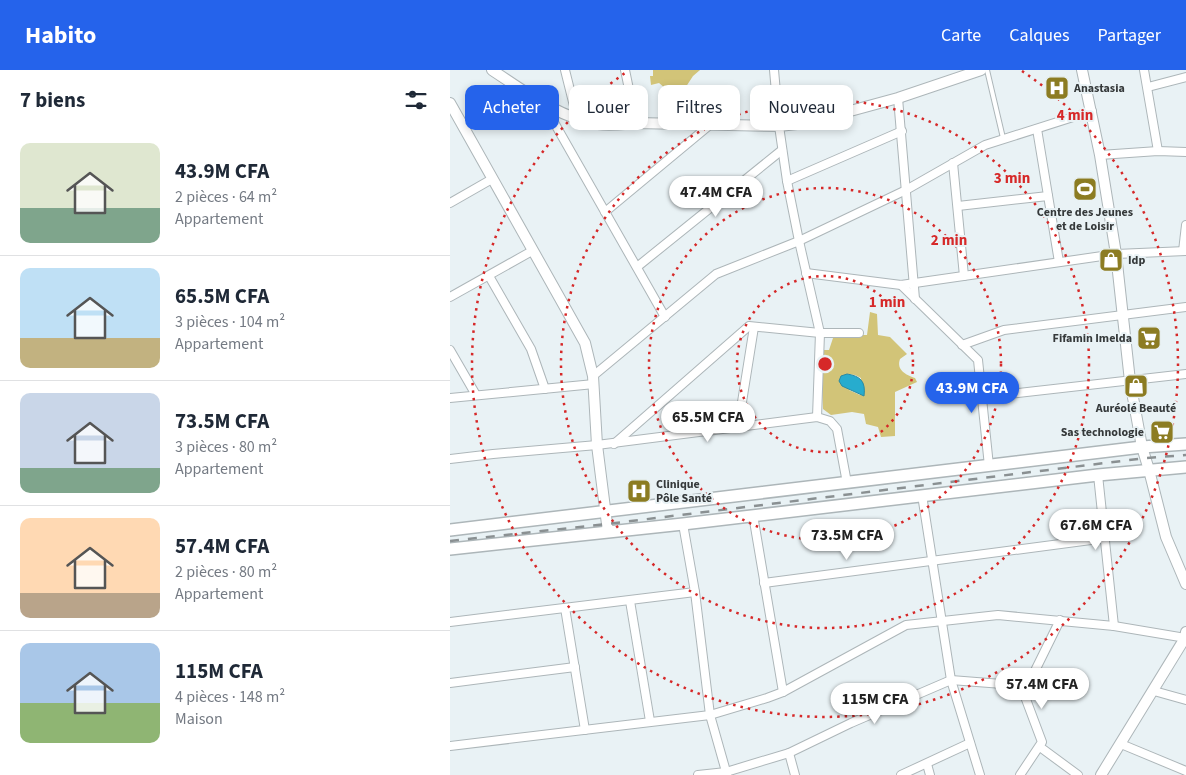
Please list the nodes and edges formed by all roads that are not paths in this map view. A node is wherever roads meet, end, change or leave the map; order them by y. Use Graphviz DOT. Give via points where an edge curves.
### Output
graph roads {
  1 [pos="492,70"];
  2 [pos="565,70"];
  3 [pos="625,70"];
  4 [pos="776,70"];
  5 [pos="981,70"];
  6 [pos="987,70"];
  7 [pos="1082,70"];
  8 [pos="1144,70"];
  9 [pos="1186,78"];
  10 [pos="515,85"];
  11 [pos="628,85"];
  12 [pos="777,85"];
  13 [pos="569,86"];
  14 [pos="1148,88"];
  15 [pos="898,98"];
  16 [pos="450,104"];
  17 [pos="853,110"];
  18 [pos="1092,111"];
  19 [pos="1037,129"];
  20 [pos="558,130"];
  21 [pos="705,130"];
  22 [pos="780,130"];
  23 [pos="902,131"];
  24 [pos="1004,139"];
  25 [pos="782,150"];
  26 [pos="1158,151"];
  27 [pos="1186,152"];
  28 [pos="1100,155"];
  29 [pos="953,163"];
  30 [pos="492,179"];
  31 [pos="787,181"];
  32 [pos="906,190"];
  33 [pos="1048,196"];
  34 [pos="450,204"];
  35 [pos="958,206"];
  36 [pos="605,212"];
  37 [pos="1186,225"];
  38 [pos="799,241"];
  39 [pos="532,250"];
  40 [pos="1184,251"];
  41 [pos="1116,254"];
  42 [pos="1060,262"];
  43 [pos="637,268"];
  44 [pos="806,273"];
  45 [pos="489,276"];
  46 [pos="964,276"];
  47 [pos="914,283"];
  48 [pos="900,285"];
  49 [pos="450,297"];
  50 [pos="915,299"];
  51 [pos="1186,308"];
  52 [pos="1122,315"];
  53 [pos="665,317"];
  54 [pos="754,327"];
  55 [pos="820,333"];
  56 [pos="859,333"];
  57 [pos="962,345"];
  58 [pos="450,350"];
  59 [pos="1186,374"];
  60 [pos="594,380"];
  61 [pos="1130,380"];
  62 [pos="545,389"];
  63 [pos="476,395"];
  64 [pos="982,397"];
  65 [pos="450,398"];
  66 [pos="817,417"];
  67 [pos="738,428"];
  68 [pos="614,444"];
  69 [pos="1186,444"];
  70 [pos="597,446"];
  71 [pos="1142,447"];
  72 [pos="1112,451"];
  73 [pos="450,459"];
  74 [pos="989,466"];
  75 [pos="1186,467"];
  76 [pos="1149,470"];
  77 [pos="1115,473"];
  78 [pos="1098,475"];
  79 [pos="847,483"];
  80 [pos="922,495"];
  81 [pos="605,511"];
  82 [pos="753,515"];
  83 [pos="683,524"];
  84 [pos="450,530"];
  85 [pos="608,532"];
  86 [pos="1106,538"];
  87 [pos="450,550"];
  88 [pos="932,560"];
  89 [pos="764,583"];
  90 [pos="1186,584"];
  91 [pos="695,592"];
  92 [pos="630,601"];
  93 [pos="565,608"];
  94 [pos="1060,620"];
  95 [pos="943,621"];
  96 [pos="450,622"];
  97 [pos="1114,626"];
  98 [pos="1186,636"];
  99 [pos="575,667"];
  100 [pos="952,680"];
  101 [pos="450,683"];
  102 [pos="1024,689"];
  103 [pos="1154,691"];
  104 [pos="783,692"];
  105 [pos="1186,700"];
  106 [pos="710,715"];
  107 [pos="650,721"];
  108 [pos="585,730"];
  109 [pos="970,743"];
  110 [pos="1121,744"];
  111 [pos="450,746"];
  112 [pos="1040,747"];
  113 [pos="790,753"];
  114 [pos="927,764"];
  115 [pos="1186,771"];
  116 [pos="727,773"];
  117 [pos="698,775"];
  118 [pos="795,775"];
  119 [pos="900,775"];
  120 [pos="930,775"];
  121 [pos="980,775"];
  122 [pos="1020,775"];
  123 [pos="1078,775"];
  124 [pos="1101,775"];
  1 -- 10 [label="street"];
  2 -- 13 [label="street"];
  3 -- 11 [label="street"];
  4 -- 12 [label="street"];
  5 -- 15 [label="street"];
  6 -- 24 [label="lane"];
  7 -- 18 [label="street"];
  8 -- 14 [label="street"];
  9 -- 14 [label="street"];
  14 -- 26 [label="street"];
  15 -- 17 [label="street"];
  15 -- 23 [label="street"];
  16 -- 30 [label="street"];
  18 -- 19 [label="street"];
  18 -- 28 [label="street"];
  19 -- 24 [label="street"];
  19 -- 33 [label="street"];
  20 -- 36 [label="street"];
  21 -- 36 [label="street"];
  22 -- 25 [label="street"];
  23 -- 31 [label="street"];
  23 -- 32 [label="street"];
  24 -- 29 [label="street" via="985,145"];
  25 -- 31 [label="street"];
  25 -- 43 [label="street"];
  26 -- 27 [label="street"];
  26 -- 28 [label="street"];
  28 -- 41 [label="street"];
  29 -- 32 [label="street"];
  29 -- 35 [label="street"];
  30 -- 34 [label="street"];
  30 -- 39 [label="street"];
  31 -- 38 [label="street"];
  32 -- 38 [label="street"];
  32 -- 47 [label="street"];
  33 -- 35 [label="street"];
  33 -- 42 [label="street"];
  35 -- 46 [label="street"];
  36 -- 43 [label="street"];
  37 -- 40 [label="street"];
  38 -- 44 [label="street"];
  38 -- 53 [label="street" via="716,274"];
  39 -- 45 [label="street"];
  39 -- 60 [label="street" via="586,343"];
  40 -- 41 [label="street"];
  41 -- 42 [label="street"];
  41 -- 52 [label="street"];
  42 -- 46 [label="street"];
  43 -- 53 [label="street"];
  44 -- 48 [label="street"];
  44 -- 55 [label="street"];
  45 -- 49 [label="street"];
  45 -- 62 [label="street" via="531,349"];
  46 -- 47 [label="street"];
  47 -- 48 [label="street"];
  47 -- 50 [label="street"];
  48 -- 50 [label="street"];
  50 -- 57 [label="street"];
  51 -- 52 [label="street"];
  52 -- 57 [label="street" via="1004,330"];
  52 -- 61 [label="street"];
  53 -- 60 [label="street"];
  54 -- 55 [label="street"];
  54 -- 67 [label="street"];
  54 -- 68 [label="street" via="749,326"];
  55 -- 56 [label="street"];
  55 -- 66 [label="street"];
  57 -- 64 [label="street" via="978,360"];
  58 -- 63 [label="street"];
  59 -- 61 [label="street"];
  60 -- 62 [label="street"];
  60 -- 70 [label="street"];
  61 -- 64 [label="street"];
  61 -- 71 [label="street"];
  62 -- 63 [label="street"];
  63 -- 65 [label="street"];
  64 -- 74 [label="street"];
  66 -- 67 [label="street"];
  66 -- 79 [label="street" via="830,421 837,429"];
  67 -- 68 [label="street"];
  68 -- 70 [label="street"];
  69 -- 71 [label="main road"];
  70 -- 73 [label="street"];
  70 -- 81 [label="street"];
  71 -- 72 [label="main road"];
  71 -- 76 [label="street"];
  72 -- 74 [label="main road"];
  72 -- 77 [label="main road"];
  74 -- 79 [label="main road"];
  75 -- 76 [label="main road"];
  76 -- 77 [label="main road"];
  76 -- 90 [label="street" via="1166,537"];
  77 -- 78 [label="main road"];
  78 -- 80 [label="main road"];
  78 -- 86 [label="street"];
  79 -- 81 [label="main road"];
  80 -- 82 [label="main road"];
  80 -- 88 [label="street"];
  81 -- 84 [label="main road"];
  81 -- 85 [label="street"];
  82 -- 83 [label="main road"];
  82 -- 89 [label="street"];
  83 -- 85 [label="main road"];
  83 -- 91 [label="street"];
  85 -- 87 [label="main road"];
  86 -- 88 [label="street"];
  86 -- 97 [label="street"];
  88 -- 89 [label="street"];
  88 -- 95 [label="street"];
  89 -- 104 [label="street"];
  91 -- 92 [label="street"];
  91 -- 106 [label="street"];
  92 -- 93 [label="street"];
  92 -- 107 [label="street"];
  93 -- 96 [label="street"];
  93 -- 99 [label="street"];
  94 -- 95 [label="street" via="998,615"];
  94 -- 97 [label="street"];
  94 -- 102 [label="street"];
  95 -- 100 [label="street"];
  95 -- 104 [label="street" via="906,625"];
  97 -- 98 [label="street"];
  98 -- 103 [label="street"];
  99 -- 101 [label="street"];
  99 -- 108 [label="street"];
  100 -- 102 [label="street"];
  100 -- 109 [label="street"];
  100 -- 113 [label="street"];
  102 -- 112 [label="street" via="1042,742"];
  103 -- 105 [label="street"];
  103 -- 110 [label="street"];
  104 -- 106 [label="street"];
  106 -- 107 [label="street"];
  106 -- 116 [label="street"];
  107 -- 108 [label="street"];
  108 -- 111 [label="street"];
  109 -- 114 [label="street"];
  109 -- 121 [label="street"];
  110 -- 115 [label="street"];
  110 -- 124 [label="street"];
  112 -- 122 [label="street"];
  112 -- 123 [label="street"];
  113 -- 116 [label="street"];
  113 -- 118 [label="street"];
  114 -- 119 [label="street"];
  114 -- 120 [label="street"];
  116 -- 117 [label="street"];
}
